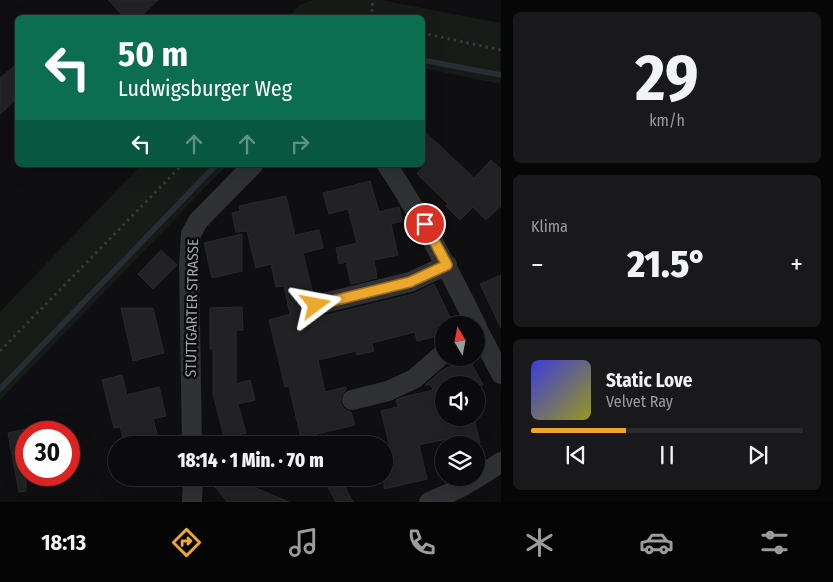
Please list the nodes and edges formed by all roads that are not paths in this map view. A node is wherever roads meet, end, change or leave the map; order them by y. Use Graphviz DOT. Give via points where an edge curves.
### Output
graph roads {
  1 [pos="251,167"];
  2 [pos="388,167"];
  3 [pos="447,265"];
  4 [pos="316,305"];
  5 [pos="471,316"];
  6 [pos="485,345"];
  7 [pos="435,362"];
  8 [pos="500,374"];
  9 [pos="352,400"];
  10 [pos="192,436"];
  11 [pos="500,462"];
  12 [pos="193,486"];
  13 [pos="192,502"];
  14 [pos="429,502"];
  1 -- 10 [label="street, STUTTGARTER STRASSE" via="198,221 192,234 189,265"];
  2 -- 3 [label="street"];
  3 -- 4 [label="street" via="410,282"];
  3 -- 5 [label="street"];
  6 -- 8 [label="street"];
  7 -- 9 [label="street" via="414,379 388,391"];
  11 -- 14 [label="street" via="449,495"];
  12 -- 13 [label="street"];
}
